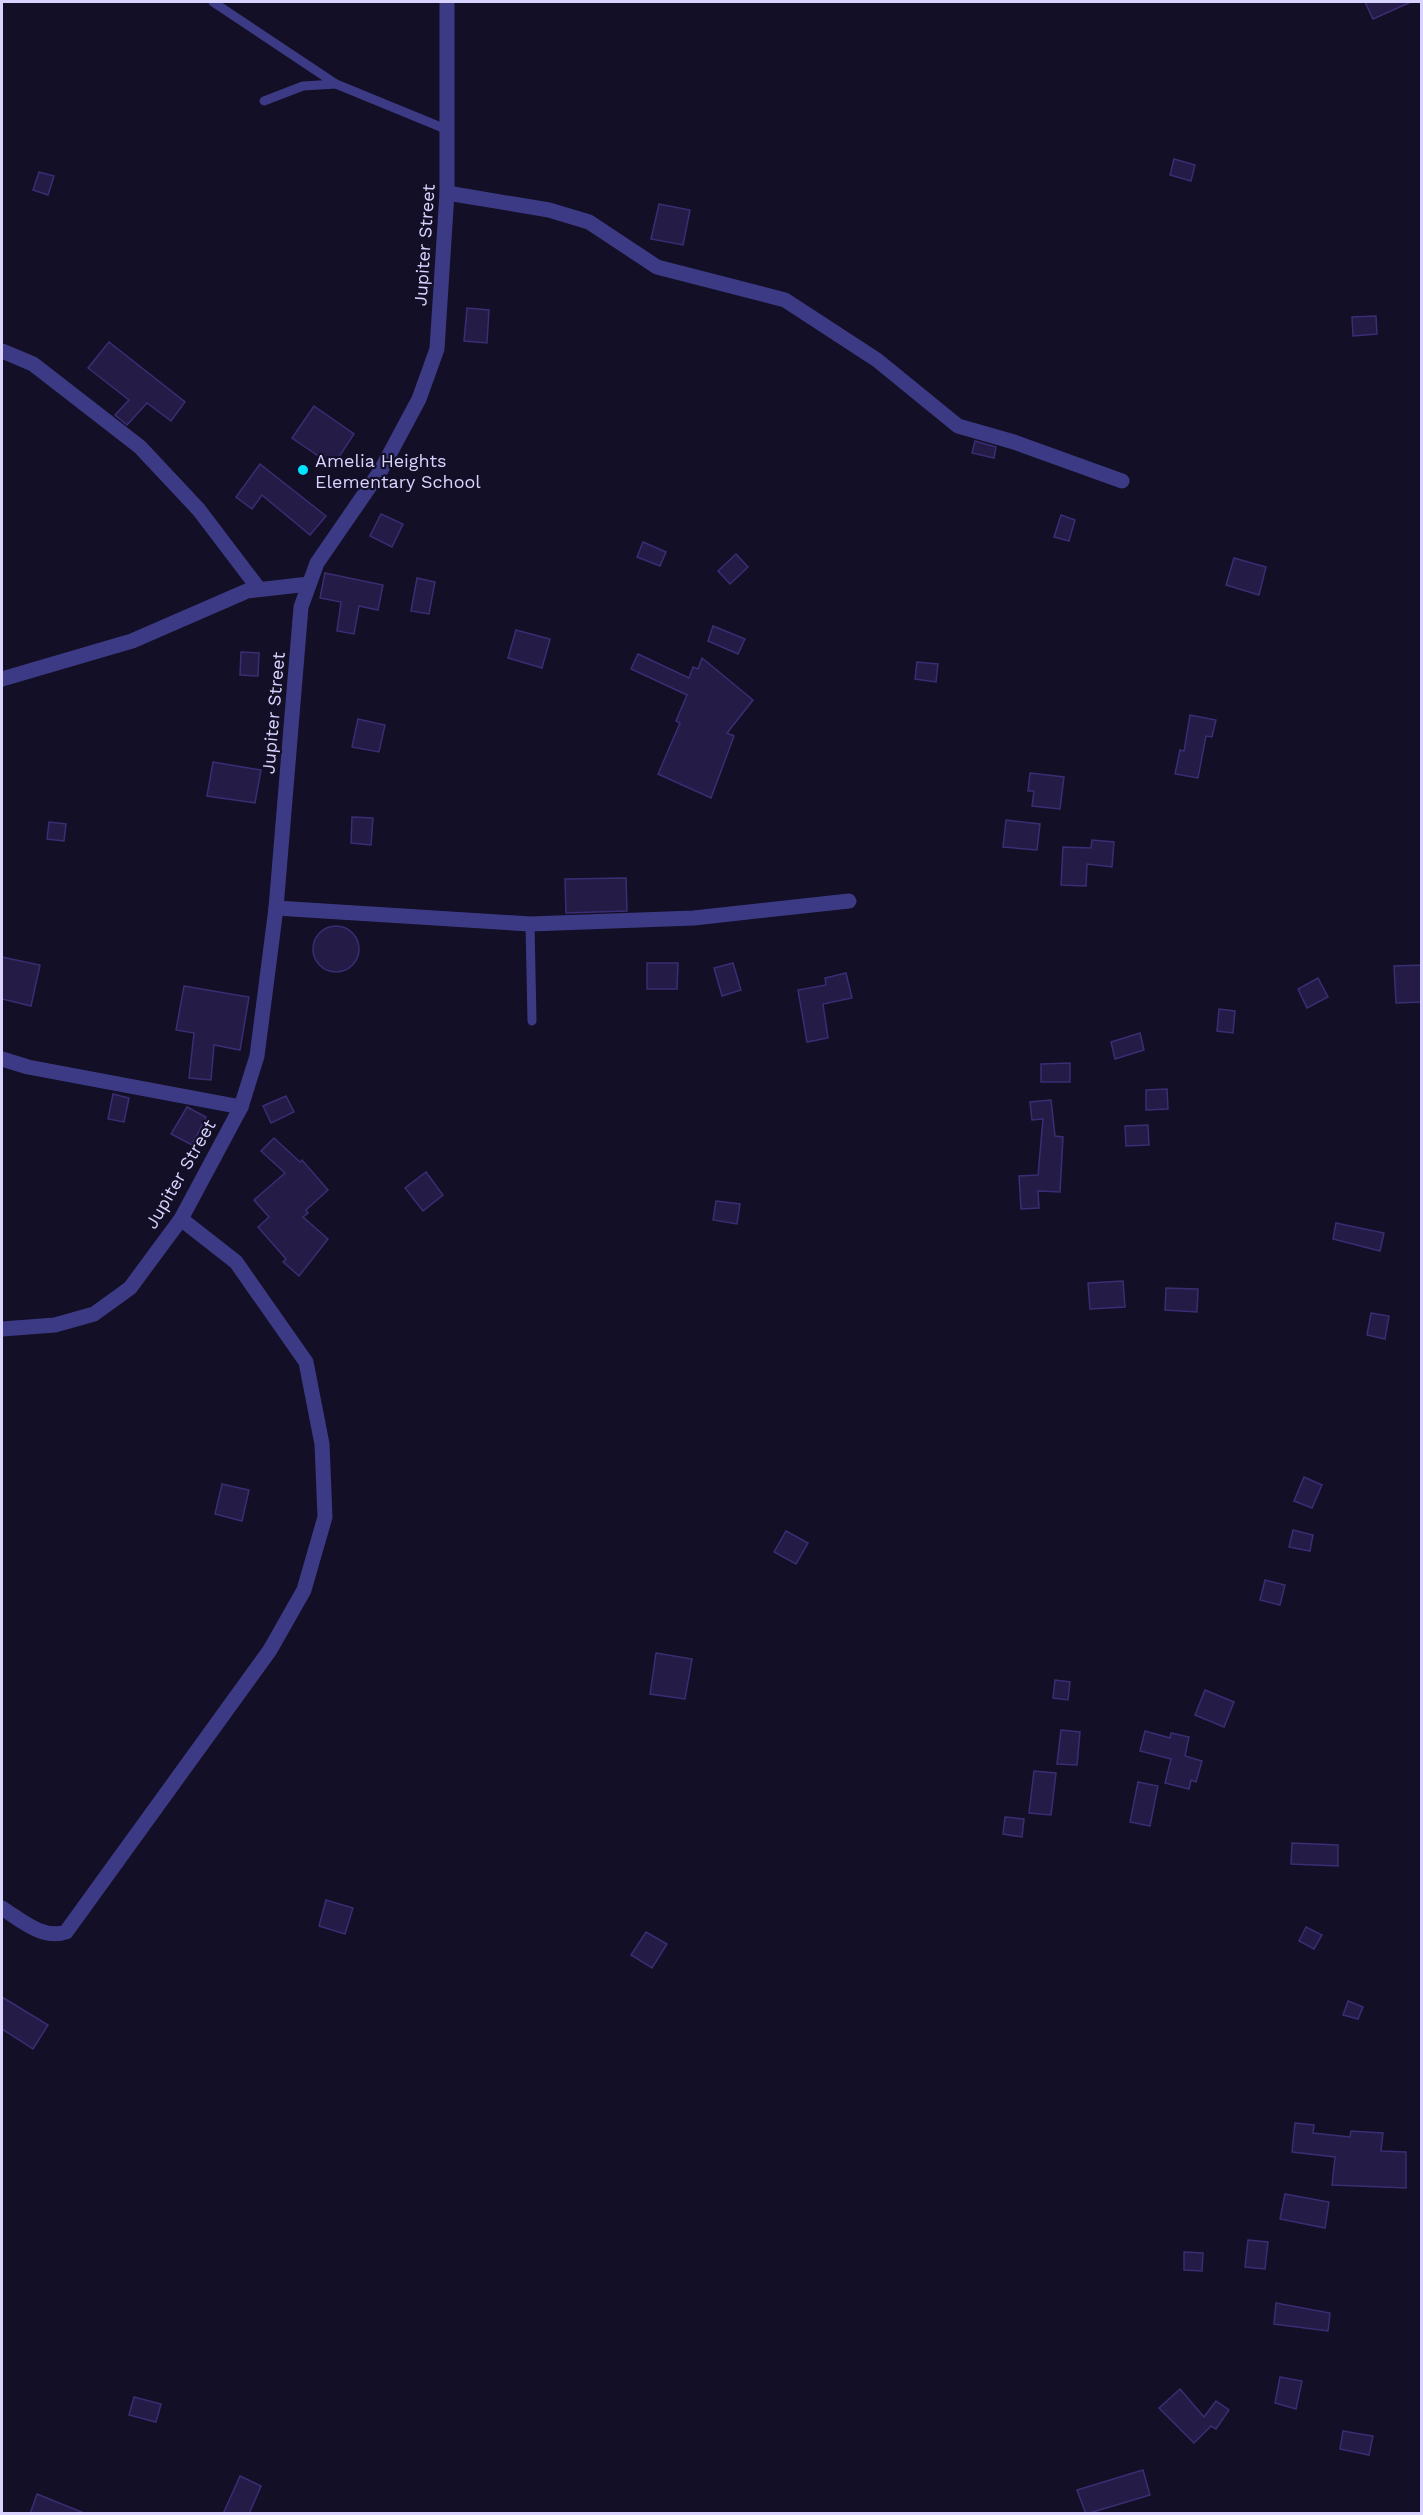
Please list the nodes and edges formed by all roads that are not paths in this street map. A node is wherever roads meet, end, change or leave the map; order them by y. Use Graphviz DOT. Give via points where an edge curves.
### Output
graph roads {
  1 [pos="213,2"];
  2 [pos="447,2"];
  3 [pos="336,84"];
  4 [pos="264,101"];
  5 [pos="448,130"];
  6 [pos="447,194"];
  7 [pos="2,351"];
  8 [pos="1122,481"];
  9 [pos="309,584"];
  10 [pos="259,589"];
  11 [pos="2,679"];
  12 [pos="849,901"];
  13 [pos="276,908"];
  14 [pos="530,924"];
  15 [pos="532,1021"];
  16 [pos="2,1059"];
  17 [pos="241,1107"];
  18 [pos="181,1219"];
  19 [pos="2,1329"];
  20 [pos="2,1908"];
  1 -- 3 [label="lane"];
  2 -- 5 [label="street, Jupiter Street"];
  3 -- 4 [label="lane" via="303,86"];
  3 -- 5 [label="lane"];
  5 -- 6 [label="street, Jupiter Street"];
  6 -- 8 [label="street" via="549,210 590,222 657,267 785,300 878,360 958,426"];
  6 -- 9 [label="street, Jupiter Street" via="437,349 423,389 381,470 317,563"];
  7 -- 10 [label="street" via="33,364 140,447 199,510"];
  9 -- 10 [label="street"];
  9 -- 13 [label="street, Jupiter Street" via="301,607"];
  10 -- 11 [label="street" via="132,640"];
  12 -- 14 [label="street" via="694,918"];
  13 -- 14 [label="street"];
  13 -- 17 [label="street, Jupiter Street" via="257,1056"];
  14 -- 15 [label="lane"];
  16 -- 17 [label="street"];
  17 -- 18 [label="street, Jupiter Street"];
  18 -- 19 [label="street, Jupiter Street" via="130,1288 94,1314 55,1325"];
  18 -- 20 [label="street" via="236,1262 306,1362 322,1444 326,1517 304,1590 270,1650 66,1932 43,1933"];
}
